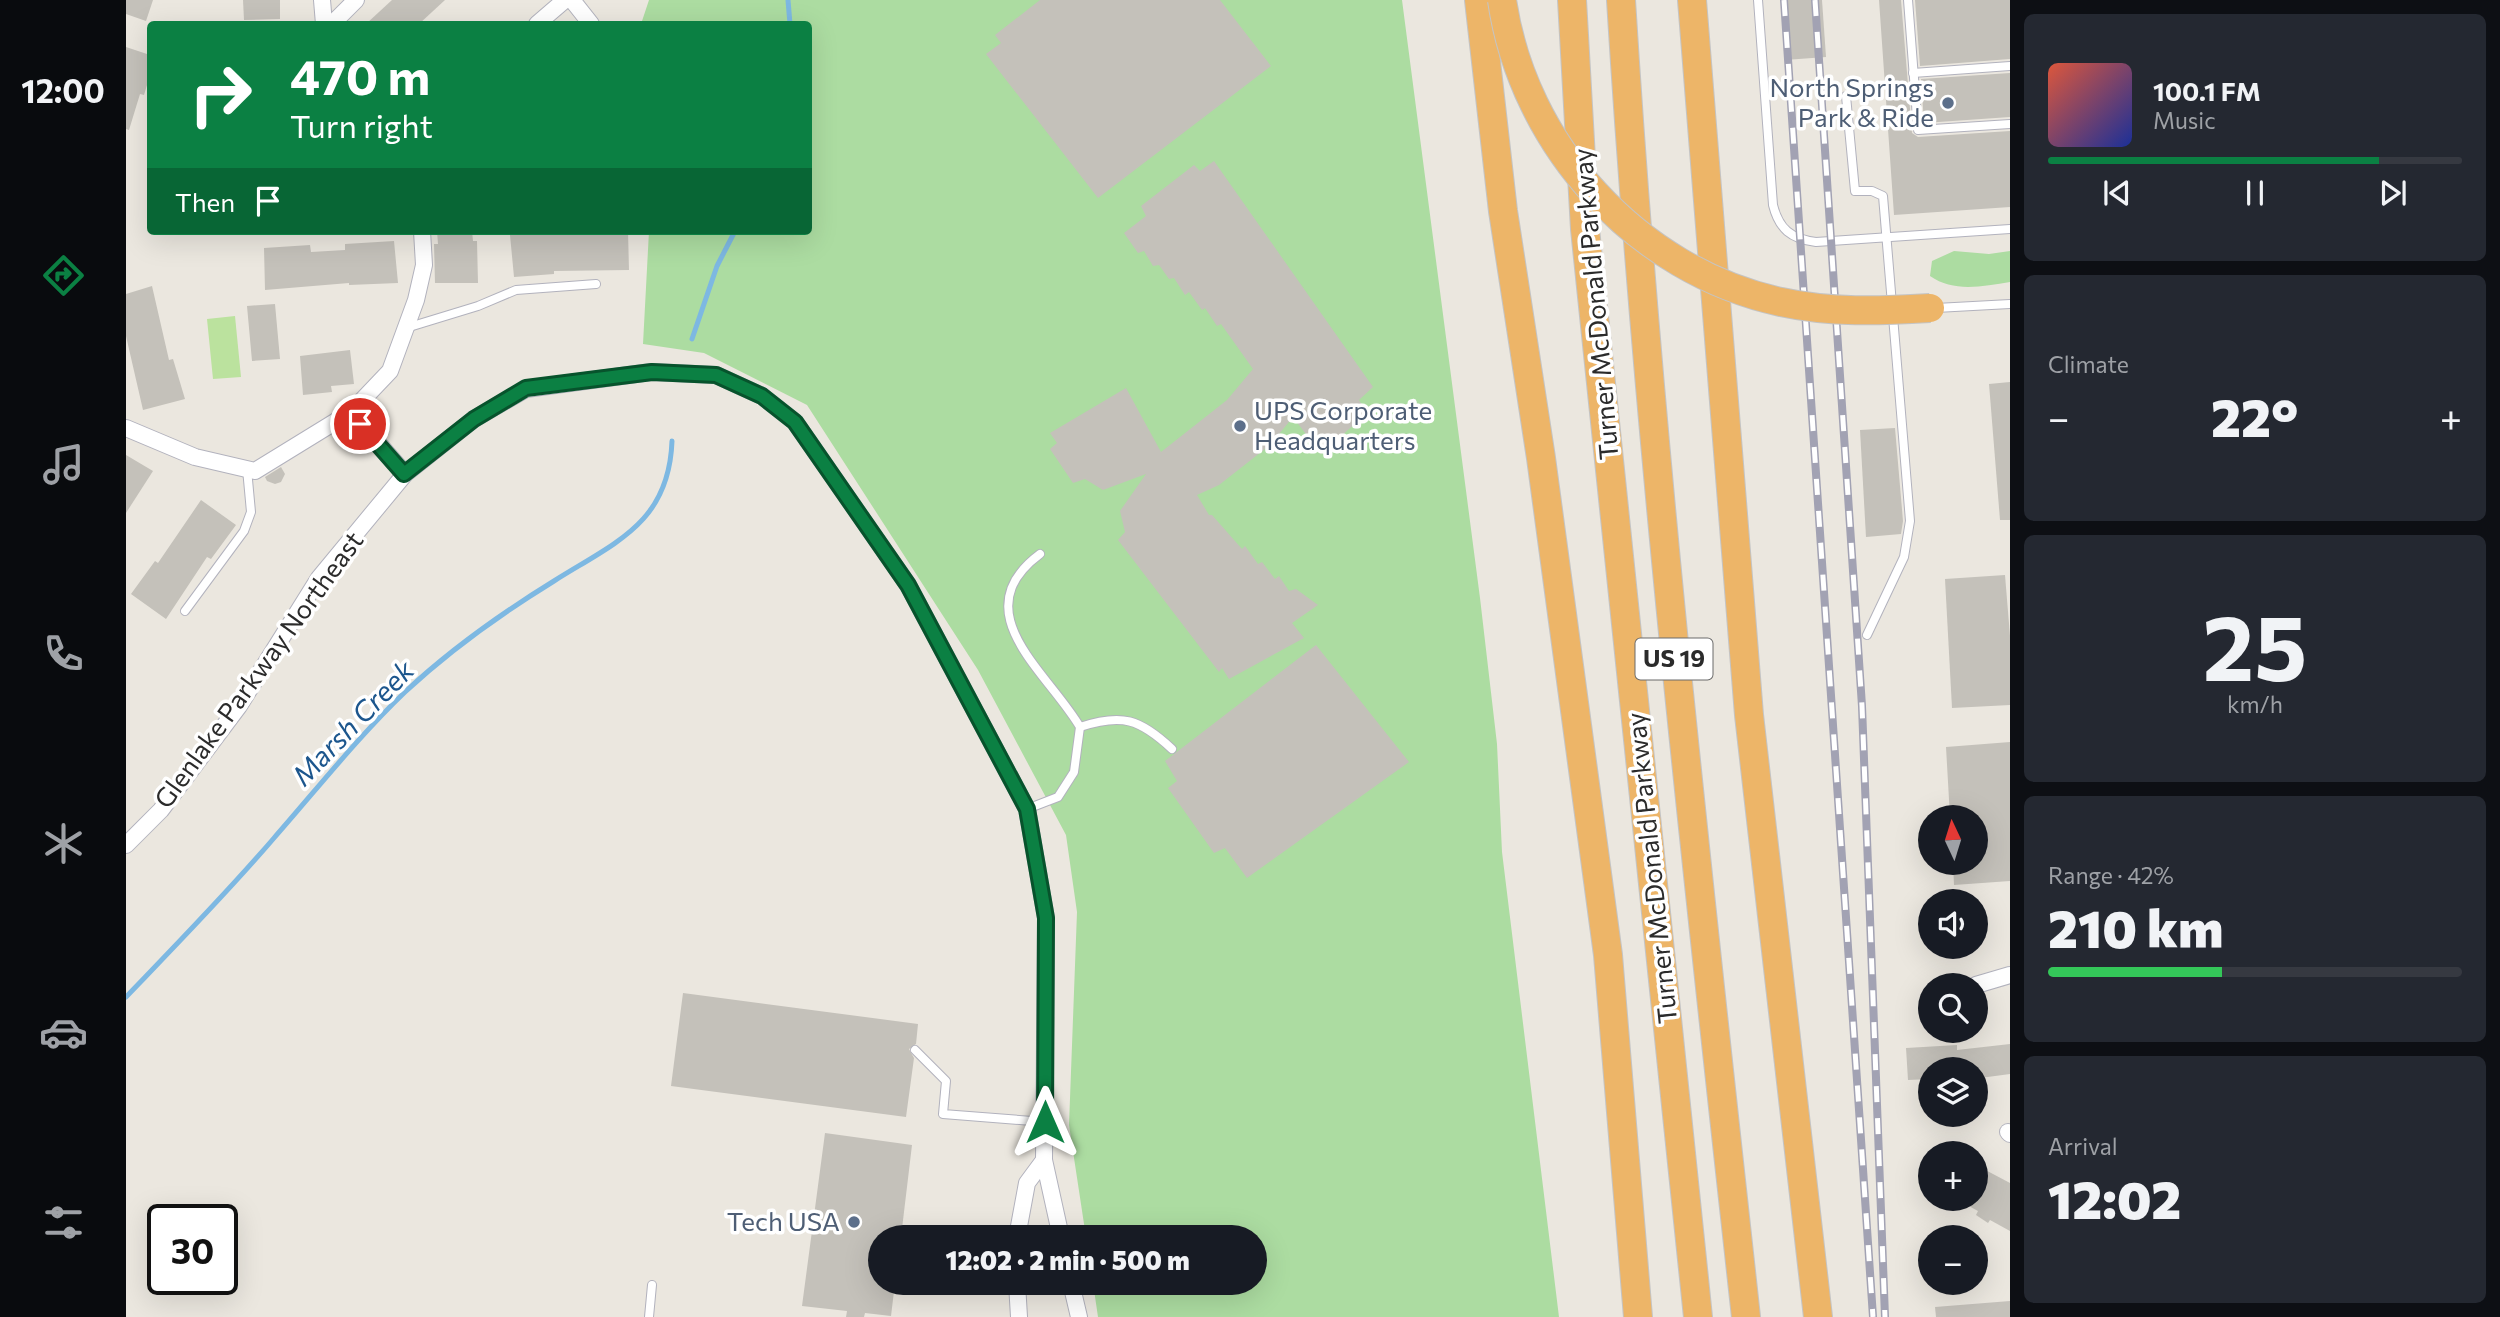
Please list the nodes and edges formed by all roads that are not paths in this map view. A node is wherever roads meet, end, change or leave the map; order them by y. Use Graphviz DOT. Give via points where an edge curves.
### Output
graph roads {
  1 [pos="322,0"];
  2 [pos="356,0"];
  3 [pos="565,0"];
  4 [pos="572,0"];
  5 [pos="1479,0"];
  6 [pos="1502,0"];
  7 [pos="1572,0"];
  8 [pos="1621,0"];
  9 [pos="1692,0"];
  10 [pos="1758,0"];
  11 [pos="1908,0"];
  12 [pos="324,21"];
  13 [pos="335,21"];
  14 [pos="540,21"];
  15 [pos="589,21"];
  16 [pos="2010,66"];
  17 [pos="1913,73"];
  18 [pos="1846,96"];
  19 [pos="2010,124"];
  20 [pos="2010,229"];
  21 [pos="422,235"];
  22 [pos="1887,239"];
  23 [pos="596,284"];
  24 [pos="2010,304"];
  25 [pos="1930,308"];
  26 [pos="406,328"];
  27 [pos="351,412"];
  28 [pos="126,428"];
  29 [pos="247,469"];
  30 [pos="404,474"];
  31 [pos="1040,554"];
  32 [pos="185,611"];
  33 [pos="1867,635"];
  34 [pos="1080,727"];
  35 [pos="1172,749"];
  36 [pos="1027,809"];
  37 [pos="126,845"];
  38 [pos="2010,975"];
  39 [pos="1988,981"];
  40 [pos="915,1050"];
  41 [pos="1045,1122"];
  42 [pos="1044,1160"];
  43 [pos="1019,1225"];
  44 [pos="1058,1225"];
  45 [pos="652,1285"];
  46 [pos="1018,1295"];
  47 [pos="1074,1295"];
  48 [pos="649,1317"];
  49 [pos="1019,1317"];
  50 [pos="1079,1317"];
  51 [pos="1639,1317"];
  52 [pos="1698,1317"];
  53 [pos="1746,1317"];
  54 [pos="1818,1317"];
  1 -- 12 [label="street"];
  2 -- 13 [label="street"];
  3 -- 14 [label="street"];
  4 -- 15 [label="street"];
  5 -- 51 [label="highway" via="1503,211 1608,954"];
  6 -- 25 [label="highway, bridge" via="1525,85 1546,127 1600,198 1647,240 1708,277 1779,302 1852,311"];
  7 -- 52 [label="highway, Turner McDonald Parkway / US 19" via="1585,229"];
  8 -- 53 [label="highway, Turner McDonald Parkway / US 19" via="1637,245 1672,640"];
  9 -- 54 [label="highway" via="1749,715"];
  10 -- 22 [label="lane" via="1776,219 1799,240"];
  11 -- 17 [label="lane"];
  16 -- 17 [label="lane"];
  17 -- 19 [label="lane" via="1918,130"];
  18 -- 22 [label="lane" via="1855,191 1883,196"];
  20 -- 22 [label="lane"];
  21 -- 26 [label="street" via="424,265"];
  22 -- 33 [label="lane" via="1910,522 1904,556"];
  23 -- 26 [label="lane" via="516,290"];
  24 -- 25 [label="lane"];
  26 -- 27 [label="street" via="390,371"];
  27 -- 29 [label="street" via="255,471"];
  27 -- 30 [label="street"];
  28 -- 29 [label="street" via="195,457"];
  29 -- 32 [label="lane" via="251,512 244,531"];
  30 -- 36 [label="street, Glenlake Parkway Northeast" via="474,419 526,388 652,372 716,375 762,396 795,422 908,585"];
  30 -- 37 [label="street, Glenlake Parkway Northeast" via="319,578 239,706 180,786"];
  31 -- 34 [label="lane" via="1015,580 1008,618 1015,638"];
  34 -- 35 [label="lane" via="1106,718 1129,720 1153,731"];
  34 -- 36 [label="lane" via="1069,780 1058,797"];
  36 -- 41 [label="street, Glenlake Parkway Northeast" via="1046,918"];
  38 -- 39 [label="street"];
  40 -- 41 [label="lane" via="946,1082 943,1114"];
  41 -- 42 [label="street, Glenlake Parkway Northeast"];
  42 -- 43 [label="street" via="1027,1183"];
  42 -- 44 [label="street, Glenlake Parkway Northeast"];
  45 -- 48 [label="lane"];
  46 -- 49 [label="street"];
  47 -- 50 [label="street"];
}
